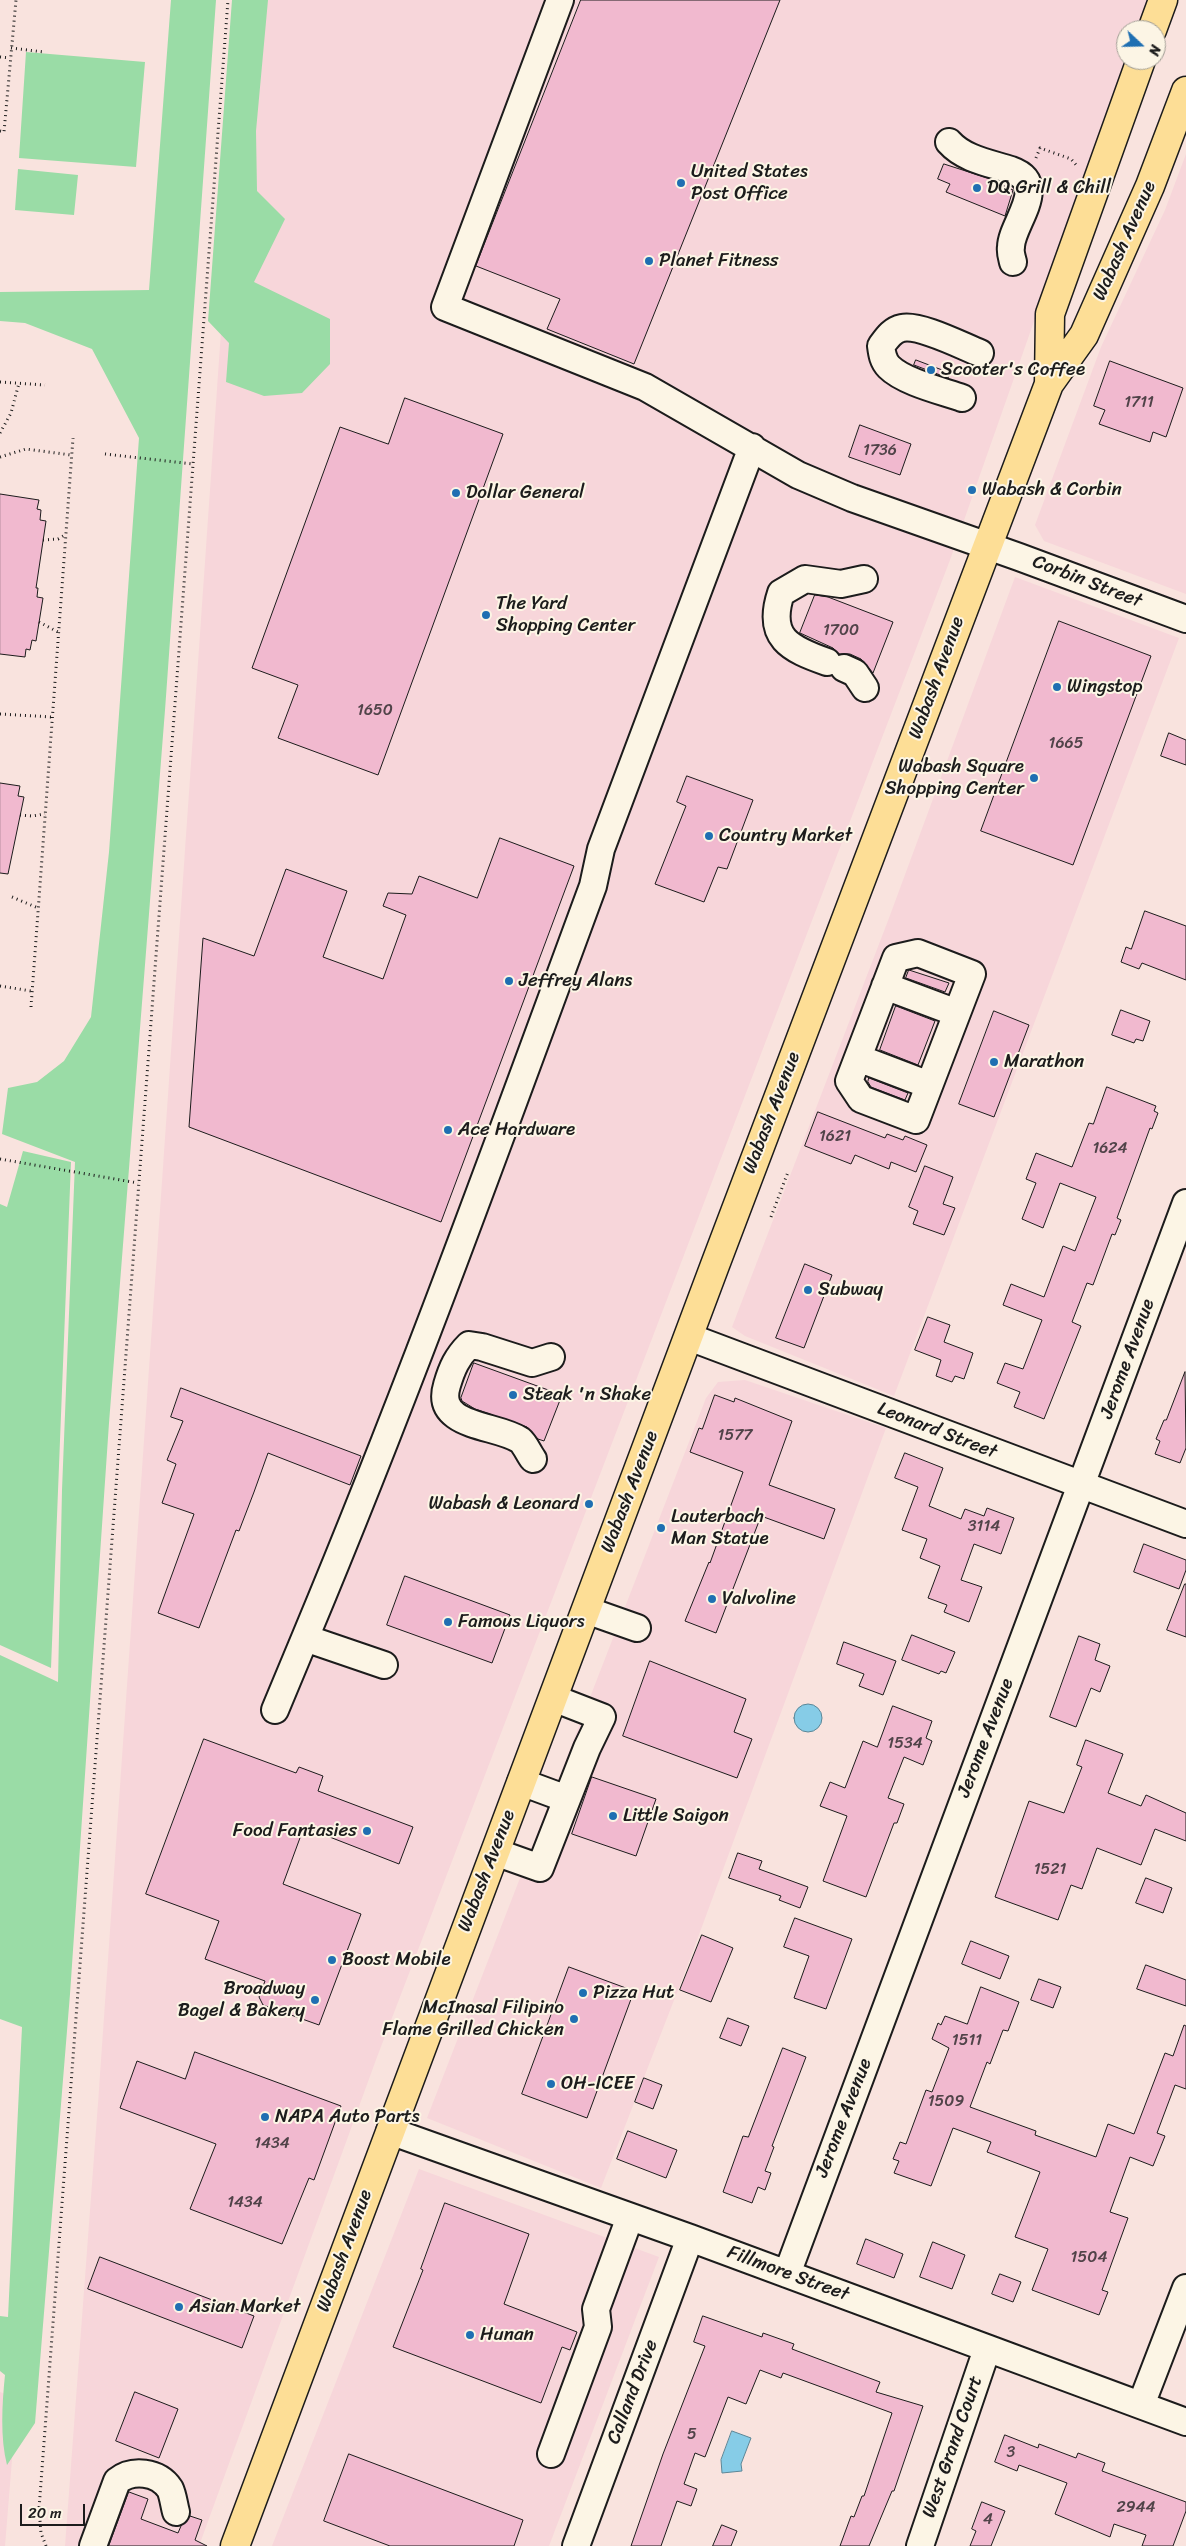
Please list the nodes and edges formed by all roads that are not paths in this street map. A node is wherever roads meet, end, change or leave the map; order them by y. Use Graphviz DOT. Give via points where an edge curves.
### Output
graph roads {
  1 [pos="560,0"];
  2 [pos="1163,0"];
  3 [pos="1156,20"];
  4 [pos="1137,70"];
  5 [pos="1186,91"];
  6 [pos="949,142"];
  7 [pos="1013,262"];
  8 [pos="980,353"];
  9 [pos="1050,384"];
  10 [pos="962,398"];
  11 [pos="752,447"];
  12 [pos="986,547"];
  13 [pos="864,579"];
  14 [pos="1186,620"];
  15 [pos="865,688"];
  16 [pos="885,986"];
  17 [pos="957,1013"];
  18 [pos="858,1058"];
  19 [pos="929,1085"];
  20 [pos="1186,1203"];
  21 [pos="689,1337"];
  22 [pos="552,1357"];
  23 [pos="533,1459"];
  24 [pos="1080,1486"];
  25 [pos="1186,1524"];
  26 [pos="586,1610"];
  27 [pos="637,1628"];
  28 [pos="306,1638"];
  29 [pos="384,1665"];
  30 [pos="553,1698"];
  31 [pos="275,1710"];
  32 [pos="521,1782"];
  33 [pos="567,1799"];
  34 [pos="495,1852"];
  35 [pos="390,2131"];
  36 [pos="630,2217"];
  37 [pos="690,2238"];
  38 [pos="787,2274"];
  39 [pos="1186,2288"];
  40 [pos="987,2349"];
  41 [pos="1142,2405"];
  42 [pos="1186,2422"];
  43 [pos="550,2454"];
  44 [pos="176,2512"];
  45 [pos="93,2546"];
  46 [pos="235,2546"];
  47 [pos="576,2546"];
  48 [pos="920,2546"];
  1 -- 11 [label="street, Corbin Street" via="446,306 645,387"];
  2 -- 3 [label="main road"];
  4 -- 9 [label="main road, Wabash Avenue" via="1050,314"];
  5 -- 9 [label="main road, Wabash Avenue" via="1150,186 1084,335"];
  6 -- 7 [label="street" via="958,152 1015,172 1026,182 1028,198 1010,247"];
  8 -- 10 [label="street" via="916,328 902,328 890,333 881,346 885,362 900,375"];
  9 -- 12 [label="main road, Wabash Avenue"];
  11 -- 12 [label="street, Corbin Street" via="798,475"];
  11 -- 28 [label="street" via="605,840 593,886 471,1214 355,1520"];
  12 -- 14 [label="street, Corbin Street" via="1019,556"];
  12 -- 21 [label="main road, Wabash Avenue"];
  13 -- 15 [label="street" via="841,584 805,579 781,593 775,610 782,640 855,673"];
  16 -- 17 [label="street"];
  16 -- 17 [label="street" via="896,958 918,954 972,974"];
  16 -- 18 [label="street"];
  17 -- 19 [label="street"];
  18 -- 19 [label="street"];
  18 -- 19 [label="street" via="849,1081 861,1098 916,1120"];
  20 -- 24 [label="street, Jerome Avenue"];
  21 -- 24 [label="street, Leonard Street"];
  21 -- 26 [label="main road, Wabash Avenue"];
  22 -- 23 [label="street" via="532,1363 469,1345 458,1356 445,1391 445,1404 453,1414 520,1441"];
  24 -- 25 [label="street, Leonard Street"];
  24 -- 38 [label="street, Jerome Avenue"];
  26 -- 27 [label="street"];
  26 -- 30 [label="main road, Wabash Avenue"];
  28 -- 29 [label="street"];
  28 -- 31 [label="street"];
  30 -- 32 [label="main road, Wabash Avenue"];
  30 -- 33 [label="street" via="602,1717"];
  32 -- 33 [label="street"];
  32 -- 34 [label="main road, Wabash Avenue"];
  33 -- 34 [label="street" via="540,1868"];
  34 -- 35 [label="main road, Wabash Avenue"];
  35 -- 36 [label="street, Fillmore Street"];
  35 -- 46 [label="main road, Wabash Avenue"];
  36 -- 37 [label="street, Fillmore Street"];
  36 -- 43 [label="street" via="596,2309 598,2327"];
  37 -- 38 [label="street, Fillmore Street"];
  37 -- 47 [label="street, Calland Drive"];
  38 -- 40 [label="street, Fillmore Street"];
  39 -- 41 [label="street"];
  40 -- 41 [label="street, Fillmore Street"];
  40 -- 48 [label="street, West Grand Court"];
  41 -- 42 [label="street, Fillmore Street"];
  44 -- 45 [label="street" via="170,2490 163,2482 137,2472 126,2474 117,2481"];
}
